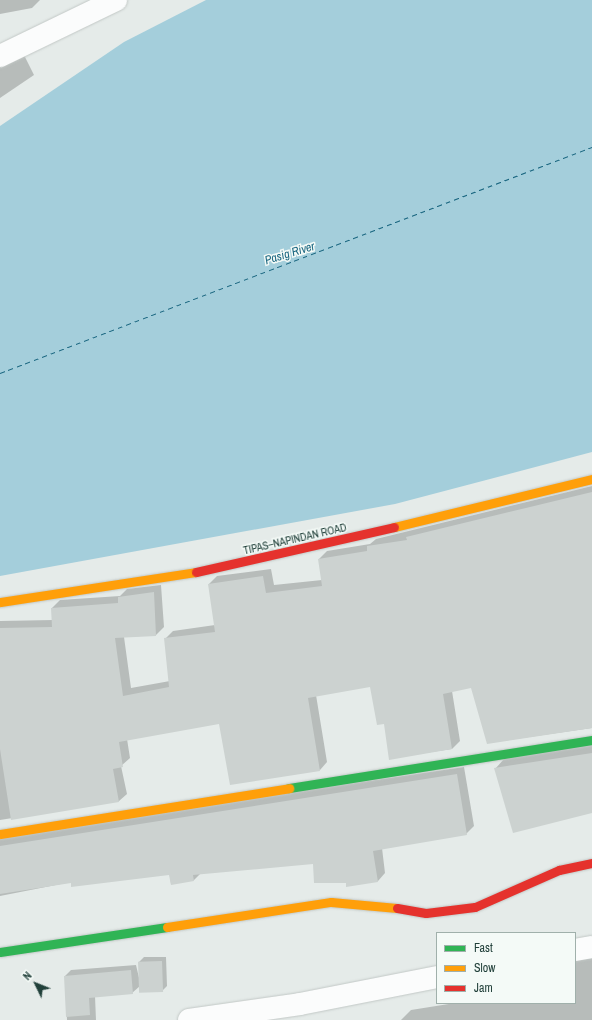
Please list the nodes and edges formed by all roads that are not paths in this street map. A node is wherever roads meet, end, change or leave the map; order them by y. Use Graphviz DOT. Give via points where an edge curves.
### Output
graph roads {
  1 [pos="116,0"];
  2 [pos="0,56"];
  3 [pos="592,479"];
  4 [pos="0,602"];
  5 [pos="592,740"];
  6 [pos="0,834"];
  7 [pos="592,863"];
  8 [pos="592,946"];
  9 [pos="576,950"];
  10 [pos="0,952"];
  11 [pos="436,977"];
  12 [pos="189,1020"];
  1 -- 2 [label="street"];
  3 -- 4 [label="street, TIPAS–NAPINDAN ROAD" via="223,568"];
  5 -- 6 [label="street"];
  7 -- 10 [label="street" via="559,870 476,908 426,913 378,904 331,902"];
  8 -- 9 [label="street"];
  11 -- 12 [label="street" via="300,1004"];
}
